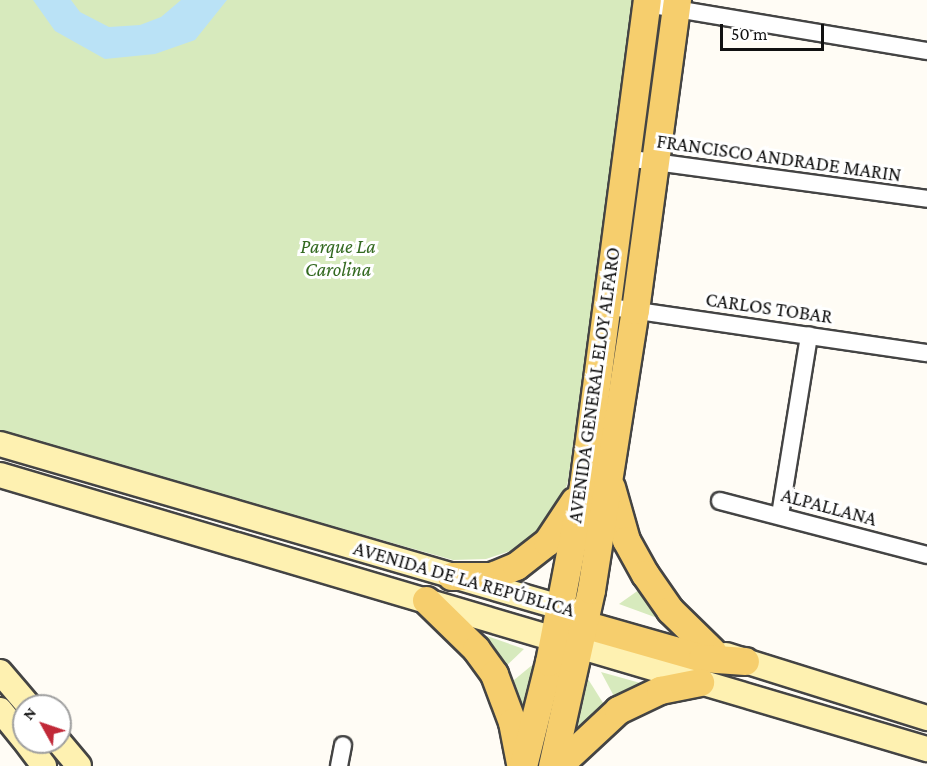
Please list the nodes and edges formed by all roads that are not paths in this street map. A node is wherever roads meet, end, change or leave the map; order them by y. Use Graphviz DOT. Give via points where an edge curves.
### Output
graph roads {
  1 [pos="647,2"];
  2 [pos="676,4"];
  3 [pos="927,51"];
  4 [pos="625,158"];
  5 [pos="654,162"];
  6 [pos="927,199"];
  7 [pos="604,306"];
  8 [pos="635,310"];
  9 [pos="809,335"];
  10 [pos="927,353"];
  11 [pos="0,444"];
  12 [pos="0,475"];
  13 [pos="608,475"];
  14 [pos="583,485"];
  15 [pos="720,501"];
  16 [pos="780,515"];
  17 [pos="927,555"];
  18 [pos="451,576"];
  19 [pos="426,600"];
  20 [pos="560,607"];
  21 [pos="575,630"];
  22 [pos="712,651"];
  23 [pos="745,661"];
  24 [pos="0,672"];
  25 [pos="700,682"];
  26 [pos="19,694"];
  27 [pos="0,710"];
  28 [pos="927,718"];
  29 [pos="12,725"];
  30 [pos="343,745"];
  31 [pos="927,749"];
  32 [pos="35,754"];
  33 [pos="69,754"];
  34 [pos="44,766"];
  35 [pos="79,766"];
  36 [pos="339,766"];
  37 [pos="522,766"];
  38 [pos="552,766"];
  39 [pos="558,766"];
  1 -- 2 [label="street"];
  1 -- 4 [label="main road, AVENIDA GENERAL ELOY ALFARO"];
  2 -- 3 [label="street"];
  2 -- 5 [label="main road, AVENIDA GENERAL ELOY ALFARO"];
  4 -- 5 [label="street, FRANCISCO ANDRADE MARIN"];
  4 -- 7 [label="main road, AVENIDA GENERAL ELOY ALFARO"];
  5 -- 6 [label="street, FRANCISCO ANDRADE MARIN"];
  5 -- 8 [label="main road, AVENIDA GENERAL ELOY ALFARO"];
  7 -- 8 [label="street, CARLOS TOBAR"];
  7 -- 14 [label="main road, AVENIDA GENERAL ELOY ALFARO"];
  8 -- 9 [label="street, CARLOS TOBAR"];
  8 -- 13 [label="main road, AVENIDA GENERAL ELOY ALFARO"];
  9 -- 10 [label="street, CARLOS TOBAR"];
  9 -- 16 [label="street"];
  11 -- 18 [label="main road, AVENIDA DE LA REPÚBLICA"];
  12 -- 19 [label="main road, AVENIDA DE LA REPÚBLICA"];
  13 -- 21 [label="main road, AVENIDA GENERAL ELOY ALFARO"];
  13 -- 22 [label="main road" via="635,558 670,610"];
  14 -- 18 [label="main road" via="547,542 516,566 491,576"];
  14 -- 20 [label="main road, AVENIDA GENERAL ELOY ALFARO"];
  15 -- 16 [label="street, ALPALLANA"];
  16 -- 17 [label="street, ALPALLANA"];
  18 -- 20 [label="main road, AVENIDA DE LA REPÚBLICA"];
  19 -- 21 [label="main road, AVENIDA DE LA REPÚBLICA"];
  19 -- 37 [label="main road" via="471,642 494,674 512,722"];
  20 -- 21 [label="main road, AVENIDA GENERAL ELOY ALFARO"];
  21 -- 22 [label="main road, AVENIDA DE LA REPÚBLICA"];
  21 -- 23 [label="main road" via="702,658"];
  21 -- 25 [label="main road, AVENIDA DE LA REPÚBLICA"];
  21 -- 37 [label="main road, AVENIDA GENERAL ELOY ALFARO"];
  21 -- 38 [label="main road, AVENIDA GENERAL ELOY ALFARO"];
  22 -- 23 [label="main road, AVENIDA DE LA REPÚBLICA"];
  23 -- 28 [label="main road, AVENIDA DE LA REPÚBLICA"];
  24 -- 26 [label="main road"];
  25 -- 31 [label="main road, AVENIDA DE LA REPÚBLICA"];
  25 -- 39 [label="main road" via="660,690 618,710"];
  27 -- 29 [label="main road"];
  30 -- 36 [label="street"];
  32 -- 34 [label="main road"];
  33 -- 35 [label="main road"];
}
